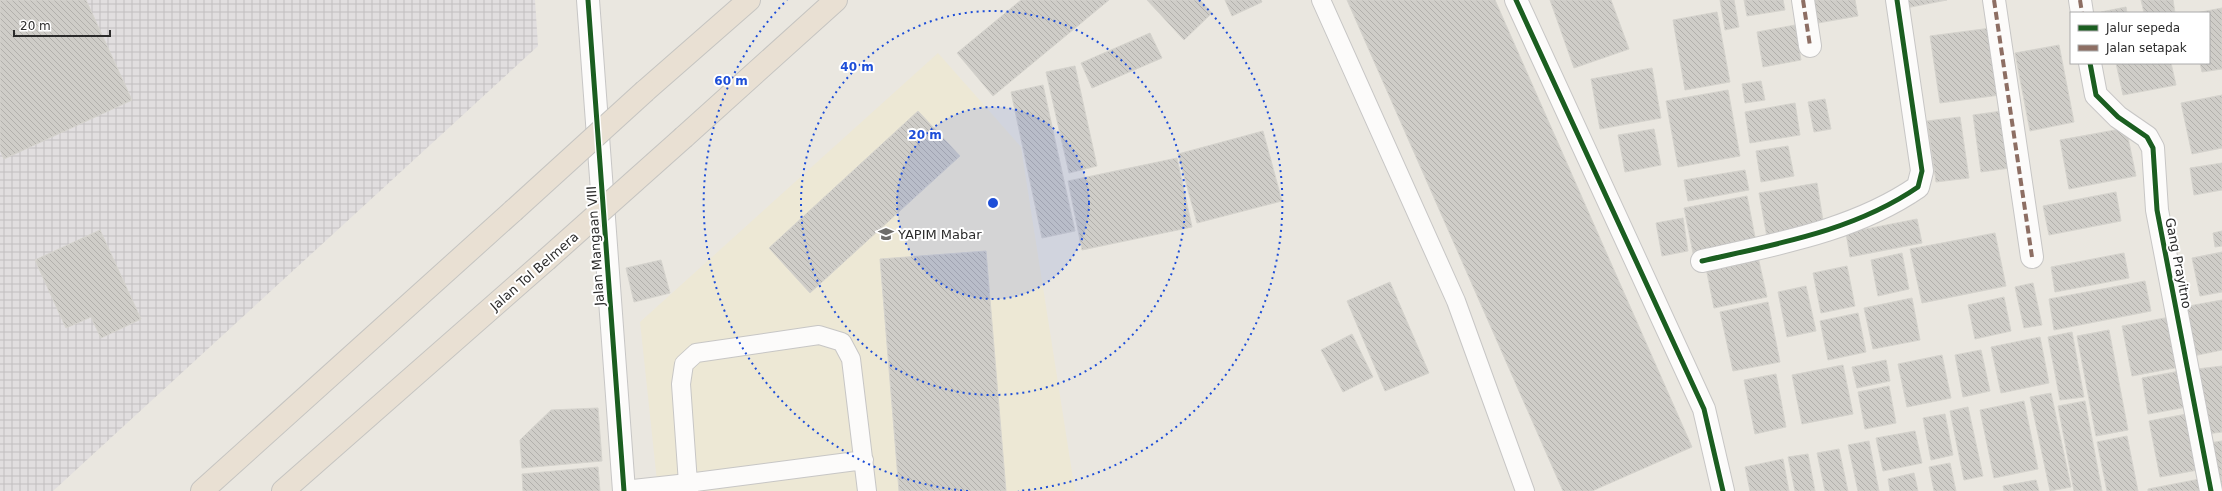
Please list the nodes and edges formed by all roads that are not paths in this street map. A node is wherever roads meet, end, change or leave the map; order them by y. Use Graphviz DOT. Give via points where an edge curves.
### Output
graph roads {
  1 [pos="588,0"];
  2 [pos="749,0"];
  3 [pos="836,0"];
  4 [pos="1321,0"];
  5 [pos="1516,0"];
  6 [pos="1803,0"];
  7 [pos="1896,0"];
  8 [pos="1994,0"];
  9 [pos="2080,0"];
  10 [pos="2082,12"];
  11 [pos="1810,46"];
  12 [pos="2090,64"];
  13 [pos="2032,257"];
  14 [pos="1702,261"];
  15 [pos="864,460"];
  16 [pos="688,487"];
  17 [pos="202,491"];
  18 [pos="283,491"];
  19 [pos="624,491"];
  20 [pos="867,491"];
  21 [pos="1526,491"];
  22 [pos="1723,491"];
  23 [pos="2211,491"];
  1 -- 19 [label="street, Jalan Mangaan VIII"];
  2 -- 17 [label="highway, bridge"];
  3 -- 18 [label="highway, Jalan Tol Belmera, bridge"];
  4 -- 21 [label="lane" via="1456,301"];
  5 -- 22 [label="street" via="1704,409"];
  6 -- 11 [label="street"];
  7 -- 14 [label="street" via="1922,171 1918,188 1902,199 1818,234"];
  8 -- 13 [label="street"];
  9 -- 10 [label="street"];
  12 -- 23 [label="street, Gang Prayitno" via="2096,95 2118,117 2147,138 2153,148 2157,210"];
  15 -- 16 [label="lane"];
  15 -- 16 [label="lane" via="851,358 842,342 819,335 696,353 684,364 681,384"];
  15 -- 20 [label="lane"];
  16 -- 19 [label="lane"];
}
